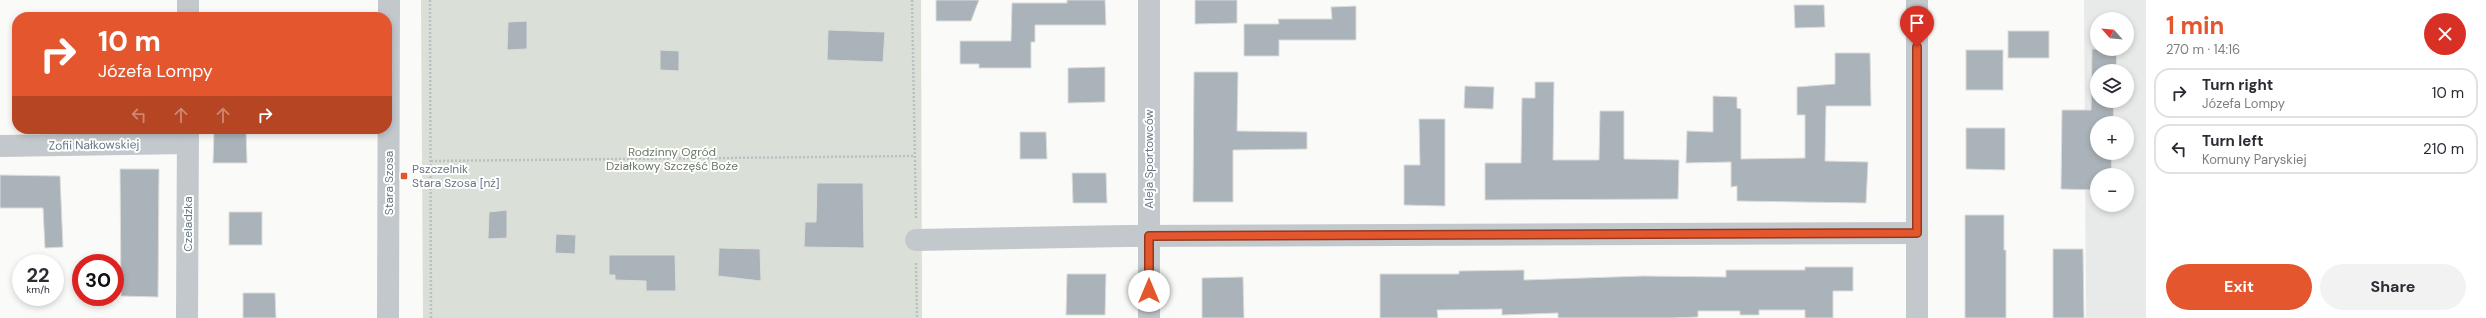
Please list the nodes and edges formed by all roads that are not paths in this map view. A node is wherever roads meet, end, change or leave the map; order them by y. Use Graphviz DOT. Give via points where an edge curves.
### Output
graph roads {
  1 [pos="188,0"];
  2 [pos="389,0"];
  3 [pos="1149,0"];
  4 [pos="1917,0"];
  5 [pos="188,12"];
  6 [pos="389,12"];
  7 [pos="389,134"];
  8 [pos="188,136"];
  9 [pos="0,146"];
  10 [pos="1917,233"];
  11 [pos="1149,236"];
  12 [pos="916,240"];
  13 [pos="188,318"];
  14 [pos="388,318"];
  15 [pos="1149,318"];
  16 [pos="1918,318"];
  1 -- 5 [label="street"];
  2 -- 6 [label="street, Stara Szosa"];
  3 -- 11 [label="street, Aleja Sportowców"];
  4 -- 10 [label="street"];
  7 -- 14 [label="street, Stara Szosa"];
  8 -- 9 [label="street, Zofii Nałkowskiej"];
  8 -- 13 [label="street, Czeladzka"];
  10 -- 11 [label="street"];
  10 -- 16 [label="street"];
  11 -- 12 [label="street"];
  11 -- 15 [label="street, Aleja Sportowców"];
}
